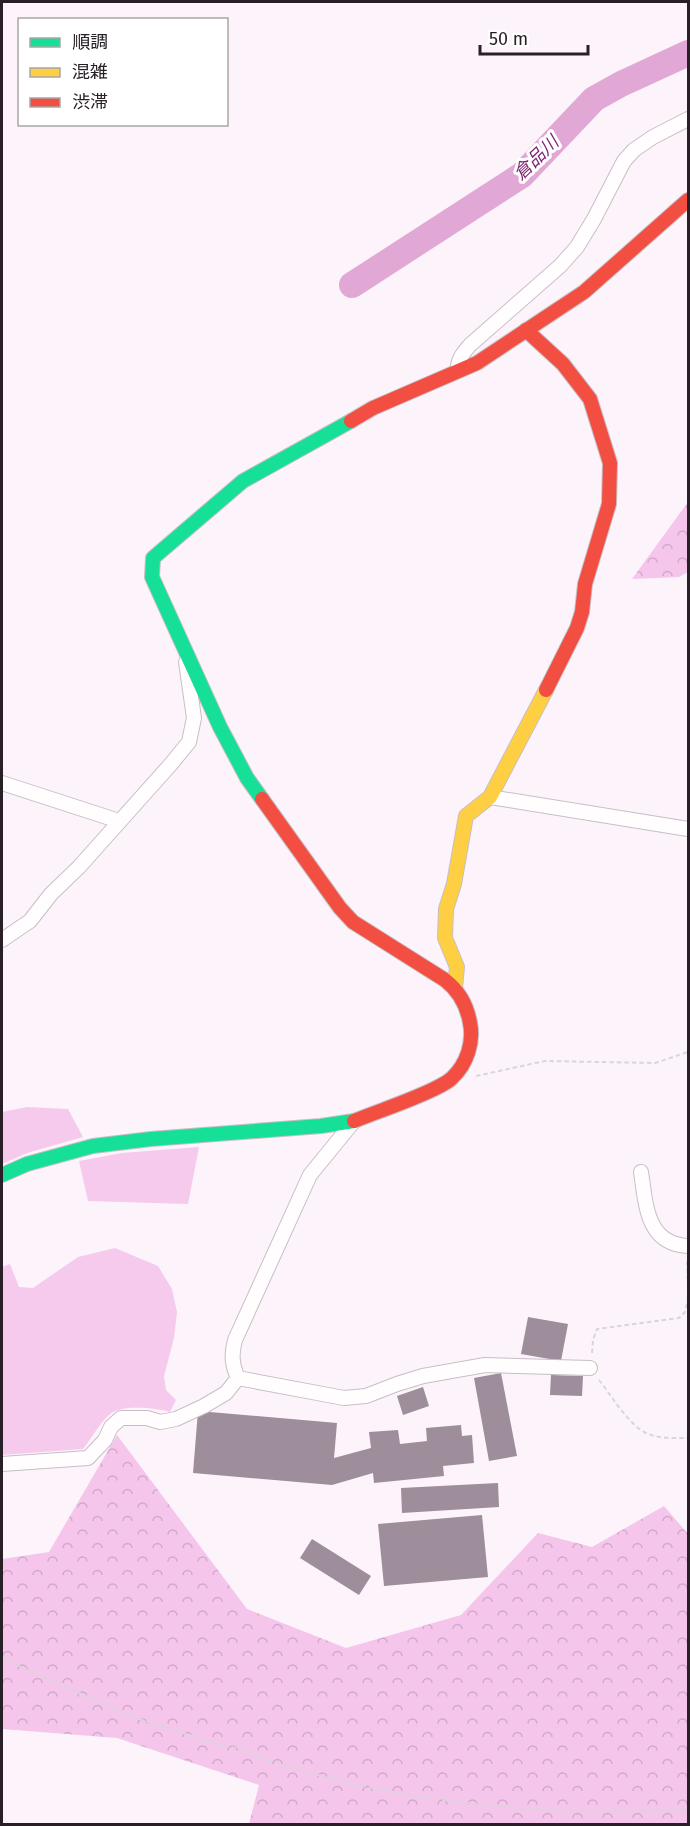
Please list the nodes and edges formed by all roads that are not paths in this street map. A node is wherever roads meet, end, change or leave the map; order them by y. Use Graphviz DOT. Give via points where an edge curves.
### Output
graph roads {
  1 [pos="688,119"];
  2 [pos="688,200"];
  3 [pos="526,330"];
  4 [pos="458,371"];
  5 [pos="184,647"];
  6 [pos="2,783"];
  7 [pos="490,797"];
  8 [pos="119,822"];
  9 [pos="688,829"];
  10 [pos="2,940"];
  11 [pos="455,988"];
  12 [pos="354,1121"];
  13 [pos="640,1172"];
  14 [pos="2,1175"];
  15 [pos="688,1246"];
  16 [pos="590,1368"];
  17 [pos="238,1378"];
  18 [pos="2,1464"];
  1 -- 4 [label="street" via="634,150 624,161 577,247 470,345 461,355"];
  2 -- 3 [label="street" via="584,292"];
  3 -- 4 [label="street"];
  3 -- 7 [label="street" via="562,364 590,399 610,463 609,504 585,584 577,628"];
  4 -- 5 [label="street" via="373,408 243,481 153,558 153,577"];
  5 -- 8 [label="street" via="194,718 189,742"];
  5 -- 11 [label="street" via="247,778 340,908 353,922"];
  6 -- 8 [label="street"];
  7 -- 9 [label="street"];
  7 -- 11 [label="street" via="466,816 446,909 445,938 457,967"];
  8 -- 10 [label="street" via="30,921"];
  11 -- 12 [label="street" via="468,1010 472,1031 469,1052 461,1068 451,1080 426,1093"];
  12 -- 14 [label="street" via="93,1146"];
  12 -- 17 [label="street" via="310,1175 235,1340 232,1366"];
  13 -- 15 [label="street" via="648,1218 672,1243"];
  16 -- 17 [label="street" via="485,1365 423,1376 366,1395 344,1398"];
  17 -- 18 [label="street" via="225,1393 176,1419 160,1422 121,1418 88,1458"];
}
